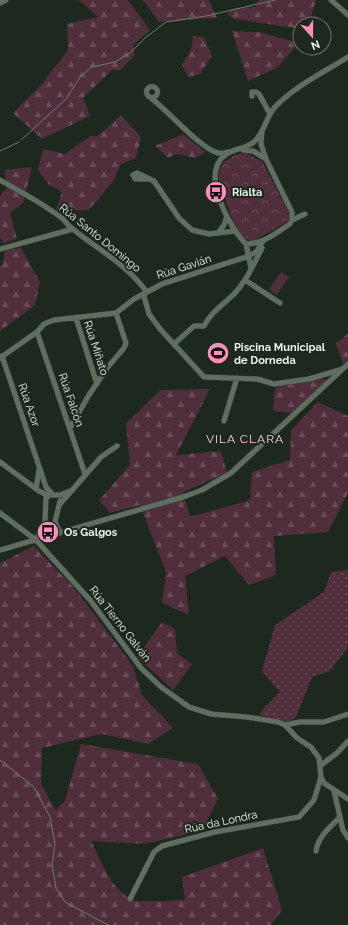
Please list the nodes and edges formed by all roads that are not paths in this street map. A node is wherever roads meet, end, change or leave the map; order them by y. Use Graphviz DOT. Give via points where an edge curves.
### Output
graph roads {
  1 [pos="6,0"];
  2 [pos="331,0"];
  3 [pos="0,3"];
  4 [pos="348,15"];
  5 [pos="348,57"];
  6 [pos="158,90"];
  7 [pos="252,96"];
  8 [pos="151,98"];
  9 [pos="165,108"];
  10 [pos="270,114"];
  11 [pos="262,131"];
  12 [pos="254,142"];
  13 [pos="261,145"];
  14 [pos="209,148"];
  15 [pos="235,150"];
  16 [pos="266,158"];
  17 [pos="216,166"];
  18 [pos="149,179"];
  19 [pos="0,180"];
  20 [pos="305,214"];
  21 [pos="227,216"];
  22 [pos="292,220"];
  23 [pos="73,229"];
  24 [pos="234,231"];
  25 [pos="217,233"];
  26 [pos="265,240"];
  27 [pos="246,244"];
  28 [pos="0,248"];
  29 [pos="249,256"];
  30 [pos="251,268"];
  31 [pos="245,280"];
  32 [pos="146,292"];
  33 [pos="280,303"];
  34 [pos="116,313"];
  35 [pos="76,318"];
  36 [pos="37,332"];
  37 [pos="174,344"];
  38 [pos="1,357"];
  39 [pos="348,364"];
  40 [pos="343,369"];
  41 [pos="237,378"];
  42 [pos="97,384"];
  43 [pos="78,413"];
  44 [pos="65,414"];
  45 [pos="224,421"];
  46 [pos="70,428"];
  47 [pos="117,446"];
  48 [pos="38,461"];
  49 [pos="0,462"];
  50 [pos="85,474"];
  51 [pos="38,477"];
  52 [pos="24,480"];
  53 [pos="72,489"];
  54 [pos="37,490"];
  55 [pos="49,498"];
  56 [pos="59,505"];
  57 [pos="0,513"];
  58 [pos="60,533"];
  59 [pos="36,540"];
  60 [pos="0,550"];
  61 [pos="348,714"];
  62 [pos="285,726"];
  63 [pos="348,741"];
  64 [pos="321,765"];
  65 [pos="321,777"];
  66 [pos="334,791"];
  67 [pos="348,799"];
  68 [pos="340,818"];
  69 [pos="348,838"];
  70 [pos="316,851"];
  71 [pos="130,899"];
  1 -- 3 [label="street"];
  2 -- 4 [label="street"];
  5 -- 10 [label="street" via="293,92"];
  6 -- 8 [label="street" via="156,97"];
  6 -- 8 [label="street" via="153,86 149,88 147,93"];
  6 -- 9 [label="street"];
  7 -- 10 [label="street" via="252,92 259,94"];
  8 -- 9 [label="street"];
  9 -- 14 [label="street" via="178,124"];
  10 -- 11 [label="street"];
  11 -- 12 [label="street"];
  11 -- 13 [label="street"];
  12 -- 13 [label="street" via="257,147"];
  12 -- 15 [label="street"];
  13 -- 16 [label="street"];
  14 -- 15 [label="street" via="218,153"];
  14 -- 17 [label="street" via="215,156"];
  15 -- 16 [label="street" via="253,151"];
  15 -- 17 [label="street" via="225,155"];
  16 -- 22 [label="street" via="292,212"];
  17 -- 21 [label="street" via="216,185"];
  18 -- 18 [label="street" via="137,173 132,175 137,180"];
  18 -- 25 [label="street" via="157,185 179,218 192,230"];
  19 -- 23 [label="street, Rúa Santo Domingo" via="31,198"];
  20 -- 22 [label="street"];
  21 -- 24 [label="street"];
  21 -- 25 [label="street"];
  22 -- 26 [label="street" via="290,224"];
  23 -- 28 [label="street"];
  23 -- 32 [label="street, Rúa Santo Domingo" via="117,261 139,281"];
  24 -- 25 [label="street"];
  24 -- 27 [label="street"];
  26 -- 27 [label="street"];
  26 -- 29 [label="street" via="257,251"];
  26 -- 30 [label="street"];
  27 -- 29 [label="street"];
  29 -- 30 [label="street"];
  29 -- 32 [label="street, Rúa Gavián" via="162,284"];
  30 -- 31 [label="street"];
  31 -- 33 [label="street"];
  31 -- 37 [label="street" via="211,315 204,326 194,326"];
  32 -- 34 [label="street, Rúa Gavián"];
  32 -- 37 [label="street" via="144,296 149,314"];
  34 -- 35 [label="street, Rúa Gavián"];
  34 -- 42 [label="street" via="126,343"];
  35 -- 36 [label="street, Rúa Gavián" via="54,320 44,324"];
  35 -- 42 [label="street, Rúa Miñato"];
  36 -- 38 [label="street, Rúa Gavián"];
  36 -- 44 [label="street, Rúa Falcón"];
  37 -- 41 [label="street" via="204,377"];
  38 -- 48 [label="street, Rúa Azor"];
  39 -- 40 [label="street"];
  40 -- 41 [label="street" via="309,379 274,384 257,379"];
  40 -- 58 [label="street" via="220,481 183,497"];
  41 -- 45 [label="street"];
  42 -- 43 [label="street"];
  43 -- 44 [label="street"];
  43 -- 46 [label="street"];
  44 -- 46 [label="street, Rúa Falcón"];
  46 -- 50 [label="street, Rúa Falcón"];
  47 -- 50 [label="street" via="101,457"];
  48 -- 51 [label="street, Rúa Azor"];
  48 -- 55 [label="street, Rúa Azor"];
  49 -- 52 [label="street"];
  50 -- 53 [label="street"];
  51 -- 52 [label="street" via="31,481"];
  51 -- 54 [label="street, Rúa Azor"];
  52 -- 54 [label="street"];
  53 -- 55 [label="street" via="66,494"];
  53 -- 56 [label="street"];
  54 -- 55 [label="street"];
  55 -- 56 [label="street" via="59,498"];
  55 -- 56 [label="street" via="53,509"];
  55 -- 59 [label="street" via="45,522"];
  56 -- 58 [label="street" via="55,522"];
  57 -- 59 [label="street, Rúa Tierno Galván"];
  58 -- 59 [label="street"];
  59 -- 60 [label="street"];
  59 -- 62 [label="street, Rúa Tierno Galván" via="90,600 141,668 176,699 189,707 210,714 247,717 278,722"];
  61 -- 62 [label="street" via="324,722 300,722"];
  62 -- 64 [label="street, Rúa Tierno Galván" via="311,747"];
  63 -- 64 [label="street"];
  64 -- 65 [label="street, Rúa Tierno Galván"];
  65 -- 66 [label="street"];
  65 -- 71 [label="street, Rúa da Londra" via="314,800 299,817 221,830 162,846 154,852"];
  66 -- 67 [label="street"];
  66 -- 68 [label="street"];
  68 -- 69 [label="street"];
  68 -- 70 [label="street" via="322,837"];
}
